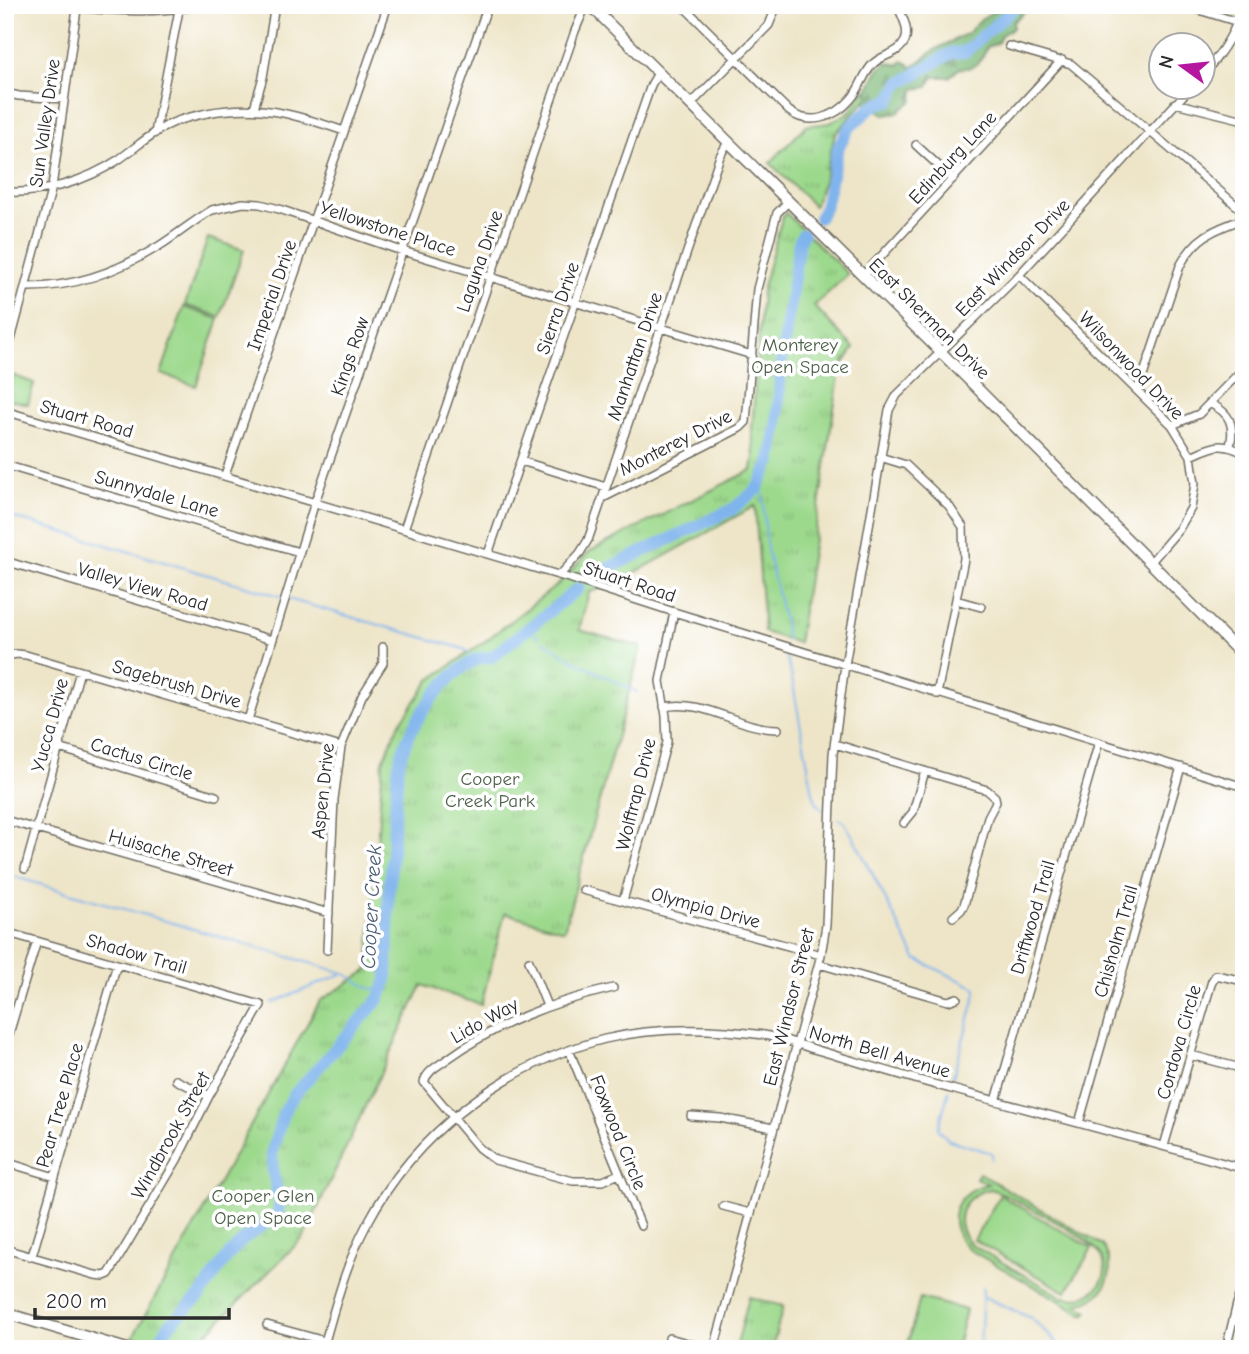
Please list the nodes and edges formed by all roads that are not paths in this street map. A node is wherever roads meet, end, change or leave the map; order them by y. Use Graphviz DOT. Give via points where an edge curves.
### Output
graph roads {
  1 [pos="55,5"];
  2 [pos="202,5"];
  3 [pos="275,5"];
  4 [pos="388,5"];
  5 [pos="488,5"];
  6 [pos="588,5"];
  7 [pos="682,5"];
  8 [pos="777,5"];
  9 [pos="897,5"];
  10 [pos="1183,5"];
  11 [pos="1243,5"];
  12 [pos="77,9"];
  13 [pos="179,10"];
  14 [pos="1238,22"];
  15 [pos="1009,46"];
  16 [pos="1218,57"];
  17 [pos="736,59"];
  18 [pos="1062,60"];
  19 [pos="657,73"];
  20 [pos="5,93"];
  21 [pos="64,99"];
  22 [pos="1175,103"];
  23 [pos="690,105"];
  24 [pos="254,108"];
  25 [pos="1244,120"];
  26 [pos="344,131"];
  27 [pos="155,133"];
  28 [pos="1149,133"];
  29 [pos="728,142"];
  30 [pos="916,145"];
  31 [pos="953,179"];
  32 [pos="52,187"];
  33 [pos="5,192"];
  34 [pos="788,202"];
  35 [pos="1244,212"];
  36 [pos="1244,219"];
  37 [pos="312,221"];
  38 [pos="404,251"];
  39 [pos="1019,275"];
  40 [pos="863,276"];
  41 [pos="491,277"];
  42 [pos="25,287"];
  43 [pos="576,303"];
  44 [pos="661,328"];
  45 [pos="940,353"];
  46 [pos="752,355"];
  47 [pos="5,362"];
  48 [pos="1244,368"];
  49 [pos="1138,391"];
  50 [pos="1211,404"];
  51 [pos="5,411"];
  52 [pos="1172,425"];
  53 [pos="1230,446"];
  54 [pos="1244,453"];
  55 [pos="1191,456"];
  56 [pos="880,457"];
  57 [pos="521,461"];
  58 [pos="5,465"];
  59 [pos="225,475"];
  60 [pos="606,487"];
  61 [pos="603,498"];
  62 [pos="315,502"];
  63 [pos="404,529"];
  64 [pos="299,552"];
  65 [pos="488,554"];
  66 [pos="5,561"];
  67 [pos="1150,562"];
  68 [pos="560,575"];
  69 [pos="956,600"];
  70 [pos="981,607"];
  71 [pos="674,612"];
  72 [pos="272,640"];
  73 [pos="383,647"];
  74 [pos="5,656"];
  75 [pos="1244,657"];
  76 [pos="845,665"];
  77 [pos="80,671"];
  78 [pos="937,694"];
  79 [pos="664,707"];
  80 [pos="248,720"];
  81 [pos="778,729"];
  82 [pos="1099,742"];
  83 [pos="835,744"];
  84 [pos="341,747"];
  85 [pos="59,748"];
  86 [pos="1181,767"];
  87 [pos="925,771"];
  88 [pos="1244,787"];
  89 [pos="216,796"];
  90 [pos="5,820"];
  91 [pos="904,823"];
  92 [pos="36,828"];
  93 [pos="25,869"];
  94 [pos="583,890"];
  95 [pos="623,901"];
  96 [pos="329,913"];
  97 [pos="953,917"];
  98 [pos="5,932"];
  99 [pos="37,941"];
  100 [pos="327,950"];
  101 [pos="820,959"];
  102 [pos="529,961"];
  103 [pos="117,964"];
  104 [pos="1244,981"];
  105 [pos="613,988"];
  106 [pos="957,998"];
  107 [pos="261,1005"];
  108 [pos="547,1006"];
  109 [pos="796,1044"];
  110 [pos="5,1047"];
  111 [pos="569,1050"];
  112 [pos="1191,1055"];
  113 [pos="1244,1069"];
  114 [pos="176,1080"];
  115 [pos="209,1096"];
  116 [pos="996,1101"];
  117 [pos="691,1116"];
  118 [pos="454,1118"];
  119 [pos="1079,1123"];
  120 [pos="773,1128"];
  121 [pos="1164,1146"];
  122 [pos="5,1162"];
  123 [pos="1244,1169"];
  124 [pos="619,1174"];
  125 [pos="55,1177"];
  126 [pos="723,1206"];
  127 [pos="750,1213"];
  128 [pos="641,1226"];
  129 [pos="5,1248"];
  130 [pos="32,1256"];
  131 [pos="1244,1286"];
  132 [pos="5,1312"];
  133 [pos="268,1325"];
  134 [pos="668,1338"];
  135 [pos="324,1345"];
  136 [pos="127,1349"];
  137 [pos="711,1349"];
  138 [pos="1226,1349"];
  1 -- 12 [label="street"];
  2 -- 13 [label="street"];
  3 -- 24 [label="street"];
  4 -- 26 [label="street, Imperial Drive"];
  5 -- 38 [label="street, Kings Row"];
  6 -- 19 [label="main road, East Sherman Drive"];
  6 -- 41 [label="street, Laguna Drive" via="575,30"];
  7 -- 17 [label="street"];
  8 -- 17 [label="street" via="769,25"];
  9 -- 17 [label="street" via="907,35 901,47 873,64 852,99 825,117 795,116"];
  10 -- 14 [label="street"];
  11 -- 14 [label="street"];
  12 -- 13 [label="street"];
  12 -- 21 [label="street, Sun Valley Drive"];
  13 -- 27 [label="street"];
  14 -- 16 [label="street"];
  15 -- 18 [label="street"];
  17 -- 23 [label="street"];
  18 -- 28 [label="street"];
  18 -- 31 [label="street, Edinburg Lane"];
  19 -- 23 [label="main road, East Sherman Drive"];
  19 -- 43 [label="street, Sierra Drive"];
  20 -- 21 [label="street"];
  21 -- 32 [label="street, Sun Valley Drive"];
  22 -- 25 [label="street"];
  22 -- 28 [label="street, East Windsor Drive"];
  23 -- 29 [label="main road, East Sherman Drive"];
  24 -- 26 [label="street"];
  24 -- 27 [label="street" via="199,114"];
  26 -- 37 [label="street, Imperial Drive"];
  27 -- 32 [label="street" via="92,175"];
  28 -- 35 [label="street"];
  28 -- 39 [label="street, East Windsor Drive"];
  29 -- 34 [label="main road, East Sherman Drive"];
  29 -- 44 [label="street, Manhattan Drive"];
  30 -- 31 [label="street"];
  31 -- 40 [label="street, Edinburg Lane"];
  32 -- 33 [label="street"];
  32 -- 42 [label="street, Sun Valley Drive"];
  34 -- 40 [label="main road, East Sherman Drive"];
  34 -- 46 [label="street, Monterey Drive" via="777,213 757,289"];
  36 -- 49 [label="street" via="1213,229 1189,249"];
  37 -- 38 [label="street, Yellowstone Place"];
  37 -- 42 [label="street, Yellowstone Place" via="260,204 225,206 121,267 71,282"];
  37 -- 59 [label="street, Imperial Drive"];
  38 -- 41 [label="street, Yellowstone Place"];
  38 -- 62 [label="street, Kings Row"];
  39 -- 45 [label="street, East Windsor Drive"];
  39 -- 49 [label="street, Wilsonwood Drive"];
  40 -- 45 [label="main road, East Sherman Drive"];
  41 -- 43 [label="street, Yellowstone Place"];
  41 -- 63 [label="street, Laguna Drive"];
  42 -- 47 [label="street, Sun Valley Drive"];
  43 -- 44 [label="street, Yellowstone Place"];
  43 -- 57 [label="street, Sierra Drive"];
  44 -- 46 [label="street, Yellowstone Place"];
  44 -- 60 [label="street, Manhattan Drive"];
  45 -- 56 [label="street, East Windsor Drive" via="897,396 889,410"];
  45 -- 67 [label="main road, East Sherman Drive"];
  46 -- 61 [label="street, Monterey Drive" via="746,422 740,428"];
  48 -- 50 [label="street"];
  49 -- 52 [label="street, Wilsonwood Drive"];
  50 -- 52 [label="street"];
  50 -- 53 [label="street" via="1231,422"];
  51 -- 59 [label="street, Stuart Road"];
  52 -- 55 [label="street, Wilsonwood Drive"];
  53 -- 54 [label="street"];
  53 -- 55 [label="street" via="1218,444"];
  55 -- 67 [label="street, Wilsonwood Drive" via="1195,484 1191,508"];
  56 -- 69 [label="street" via="906,465 949,506 963,527 964,559"];
  56 -- 76 [label="street, East Windsor Drive"];
  57 -- 60 [label="street"];
  57 -- 65 [label="street, Sierra Drive"];
  58 -- 64 [label="street, Sunnydale Lane"];
  59 -- 62 [label="street, Stuart Road"];
  60 -- 61 [label="street, Manhattan Drive"];
  61 -- 68 [label="street, Manhattan Drive" via="588,540"];
  62 -- 63 [label="street, Stuart Road"];
  62 -- 64 [label="street, Kings Row"];
  63 -- 65 [label="street, Stuart Road"];
  64 -- 72 [label="street, Kings Row"];
  65 -- 68 [label="street, Stuart Road"];
  66 -- 72 [label="street, Valley View Road"];
  67 -- 75 [label="main road, East Sherman Drive"];
  68 -- 71 [label="street, Stuart Road"];
  69 -- 70 [label="street"];
  69 -- 78 [label="street"];
  71 -- 76 [label="street, Stuart Road"];
  71 -- 79 [label="street, Wolftrap Drive" via="661,669"];
  72 -- 80 [label="street, Kings Row"];
  73 -- 84 [label="street, Aspen Drive" via="383,663 362,696"];
  74 -- 77 [label="street, Sagebrush Drive" via="26,655"];
  76 -- 78 [label="street, Stuart Road"];
  76 -- 83 [label="street, East Windsor Street"];
  77 -- 80 [label="street, Sagebrush Drive"];
  77 -- 85 [label="street, Yucca Drive"];
  78 -- 82 [label="street, Stuart Road"];
  79 -- 81 [label="street" via="688,705 756,728"];
  79 -- 95 [label="street, Wolftrap Drive" via="667,742"];
  80 -- 84 [label="street, Sagebrush Drive"];
  82 -- 86 [label="street, Stuart Road"];
  82 -- 116 [label="street, Driftwood Trail"];
  83 -- 87 [label="street"];
  83 -- 101 [label="street, East Windsor Street"];
  84 -- 96 [label="street, Aspen Drive"];
  85 -- 89 [label="street, Cactus Circle"];
  85 -- 92 [label="street, Yucca Drive"];
  86 -- 88 [label="street, Stuart Road"];
  86 -- 119 [label="street, Chisholm Trail"];
  87 -- 91 [label="street" via="913,812"];
  87 -- 97 [label="street" via="987,790 996,802 964,905"];
  90 -- 92 [label="street, Huisache Street"];
  92 -- 93 [label="street, Yucca Drive"];
  92 -- 96 [label="street, Huisache Street"];
  94 -- 95 [label="street, Olympia Drive"];
  95 -- 101 [label="street, Olympia Drive"];
  96 -- 100 [label="street, Aspen Drive"];
  98 -- 99 [label="street, Shadow Trail"];
  99 -- 103 [label="street, Shadow Trail"];
  99 -- 110 [label="street"];
  101 -- 106 [label="street, Olympia Drive" via="948,1001"];
  101 -- 109 [label="street, East Windsor Street"];
  102 -- 108 [label="street"];
  103 -- 107 [label="street, Shadow Trail"];
  103 -- 125 [label="street, Pear Tree Place"];
  104 -- 112 [label="street, Cordova Circle" via="1216,975"];
  105 -- 108 [label="street, Lido Way"];
  107 -- 115 [label="street, Windbrook Street"];
  108 -- 118 [label="street, Lido Way" via="499,1026 426,1075 427,1087"];
  109 -- 111 [label="street, North Bell Avenue" via="767,1035 676,1030 608,1039"];
  109 -- 116 [label="street, North Bell Avenue"];
  109 -- 120 [label="street, East Windsor Street"];
  111 -- 118 [label="street, North Bell Avenue" via="513,1076"];
  111 -- 124 [label="street, Foxwood Circle"];
  112 -- 113 [label="street"];
  112 -- 121 [label="street, Cordova Circle"];
  114 -- 115 [label="street"];
  115 -- 130 [label="street, Windbrook Street" via="113,1270 104,1276"];
  116 -- 119 [label="street, North Bell Avenue"];
  117 -- 120 [label="street"];
  118 -- 124 [label="street" via="495,1160 573,1181 603,1181"];
  118 -- 135 [label="street, North Bell Avenue" via="414,1155 374,1212 348,1266"];
  119 -- 121 [label="street, North Bell Avenue"];
  120 -- 127 [label="street, East Windsor Street"];
  121 -- 123 [label="street, North Bell Avenue"];
  122 -- 125 [label="street"];
  124 -- 128 [label="street, Foxwood Circle"];
  125 -- 130 [label="street, Pear Tree Place"];
  126 -- 127 [label="street"];
  127 -- 137 [label="street, East Windsor Street"];
  129 -- 130 [label="street"];
  131 -- 138 [label="street"];
  132 -- 136 [label="main road"];
  133 -- 135 [label="street"];
  134 -- 137 [label="street"];
}
